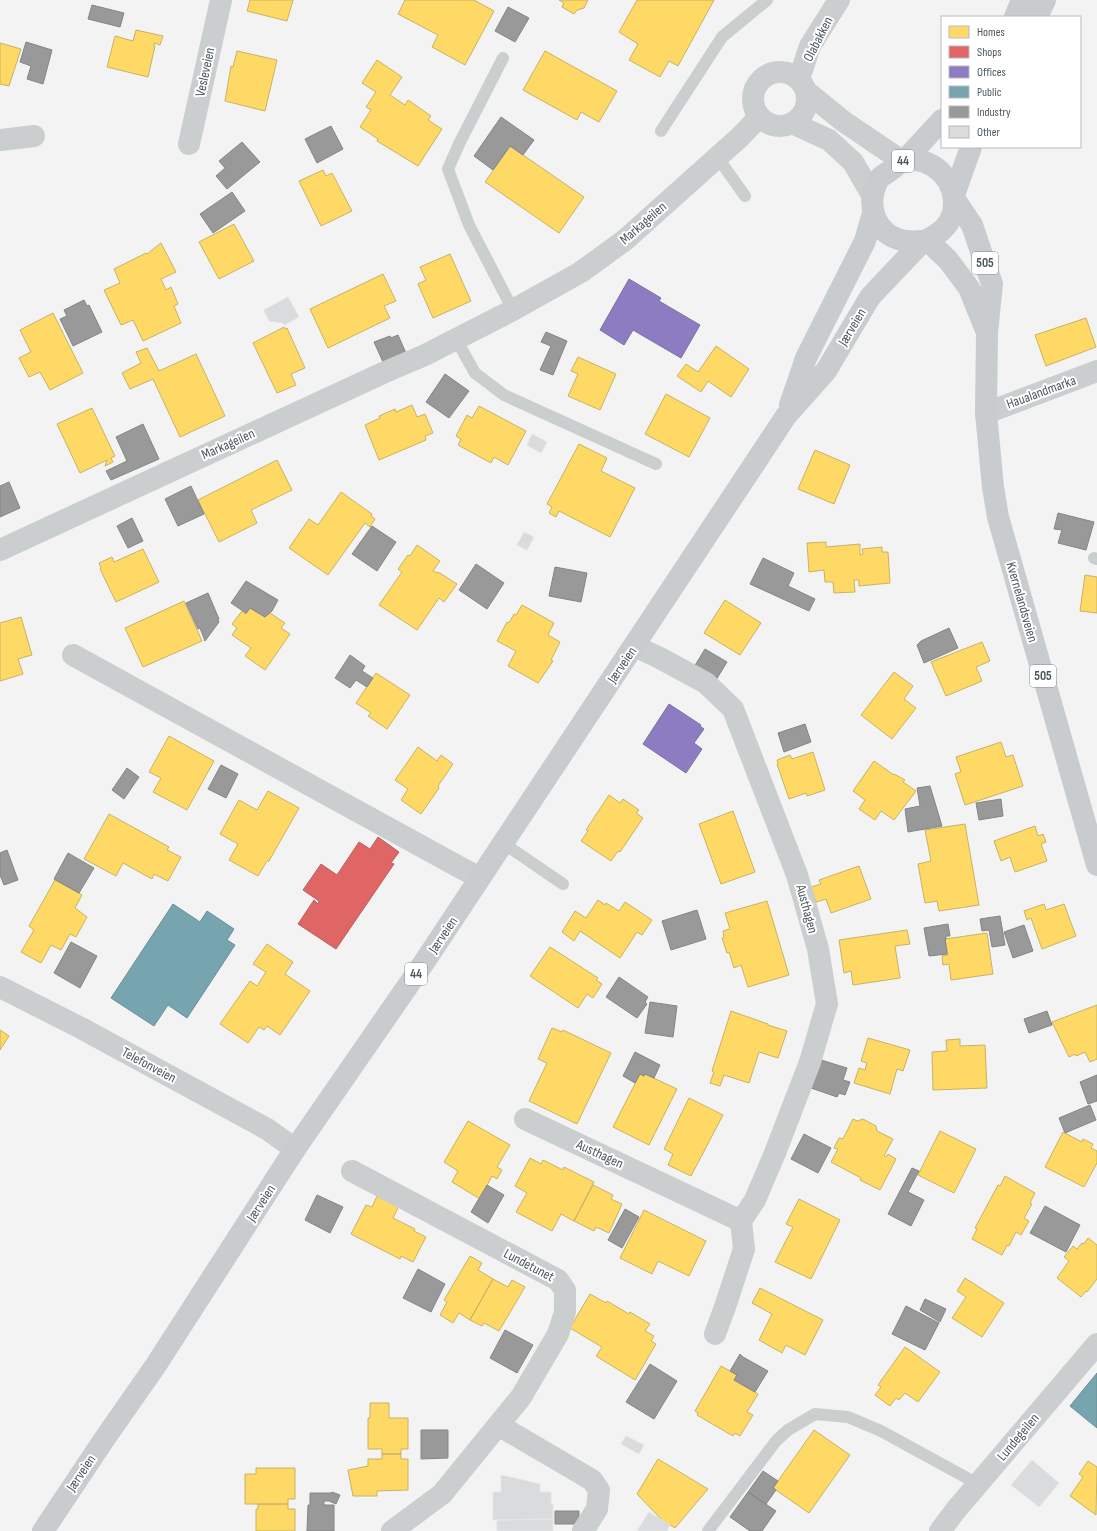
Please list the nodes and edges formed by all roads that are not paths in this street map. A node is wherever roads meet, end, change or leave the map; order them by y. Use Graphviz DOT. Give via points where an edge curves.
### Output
graph roads {
  1 [pos="221,0"];
  2 [pos="767,0"];
  3 [pos="839,0"];
  4 [pos="1022,0"];
  5 [pos="1045,0"];
  6 [pos="1015,16"];
  7 [pos="1037,16"];
  8 [pos="503,58"];
  9 [pos="803,85"];
  10 [pos="759,117"];
  11 [pos="941,121"];
  12 [pos="792,124"];
  13 [pos="661,131"];
  14 [pos="34,136"];
  15 [pos="0,140"];
  16 [pos="189,144"];
  17 [pos="971,148"];
  18 [pos="718,158"];
  19 [pos="903,161"];
  20 [pos="745,196"];
  21 [pos="954,197"];
  22 [pos="873,204"];
  23 [pos="925,241"];
  24 [pos="513,310"];
  25 [pos="987,333"];
  26 [pos="456,339"];
  27 [pos="1097,371"];
  28 [pos="986,413"];
  29 [pos="786,416"];
  30 [pos="656,464"];
  31 [pos="0,550"];
  32 [pos="634,646"];
  33 [pos="73,655"];
  34 [pos="503,843"];
  35 [pos="1097,865"];
  36 [pos="480,878"];
  37 [pos="563,884"];
  38 [pos="0,987"];
  39 [pos="525,1119"];
  40 [pos="295,1149"];
  41 [pos="352,1171"];
  42 [pos="741,1221"];
  43 [pos="715,1334"];
  44 [pos="1097,1344"];
  45 [pos="498,1425"];
  46 [pos="978,1484"];
  47 [pos="42,1531"];
  48 [pos="392,1531"];
  49 [pos="583,1531"];
  50 [pos="708,1531"];
  51 [pos="940,1531"];
  1 -- 16 [label="street, Vesleveien"];
  2 -- 13 [label="lane" via="722,37"];
  3 -- 9 [label="street, Olabakken" via="810,46"];
  4 -- 6 [label="main road"];
  5 -- 7 [label="main road"];
  8 -- 24 [label="lane" via="448,169 468,225"];
  9 -- 10 [label="street" via="791,74 782,71 772,72 760,80 752,97 753,106"];
  9 -- 12 [label="street" via="807,101 805,110"];
  9 -- 19 [label="street" via="843,121"];
  10 -- 12 [label="street" via="776,126"];
  10 -- 18 [label="street, Markageilen"];
  11 -- 19 [label="main road, 44"];
  12 -- 22 [label="street" via="829,140 853,162"];
  14 -- 15 [label="street"];
  17 -- 21 [label="main road, 44"];
  18 -- 20 [label="lane"];
  18 -- 24 [label="street, Markageilen" via="625,240 581,272"];
  19 -- 21 [label="main road, 44" via="921,160 936,167 948,179"];
  19 -- 22 [label="main road, 44" via="878,180"];
  21 -- 23 [label="main road, 44" via="952,216 946,226"];
  21 -- 25 [label="main road, Kvernelandsveien / 505" via="972,225 992,284"];
  22 -- 23 [label="main road" via="881,227 893,237 907,242"];
  22 -- 29 [label="main road, Jærveien / 44" via="865,241 806,358"];
  23 -- 25 [label="main road, Kvernelandsveien / 505" via="948,260 969,288"];
  23 -- 29 [label="main road, Jærveien / 44" via="870,297 826,371"];
  24 -- 26 [label="street, Markageilen"];
  25 -- 28 [label="main road, Kvernelandsveien / 505"];
  26 -- 30 [label="lane" via="476,373 504,395"];
  26 -- 31 [label="street, Markageilen"];
  27 -- 28 [label="street, Haualandmarka"];
  28 -- 35 [label="main road, Kvernelandsveien / 505" via="998,518"];
  29 -- 32 [label="main road, Jærveien / 44"];
  32 -- 34 [label="main road, Jærveien / 44"];
  32 -- 42 [label="street, Austhagen" via="706,683 733,709 797,875 818,949 826,1009 810,1062 775,1153 755,1200"];
  33 -- 36 [label="street"];
  34 -- 36 [label="main road, Jærveien / 44"];
  34 -- 37 [label="lane"];
  36 -- 40 [label="main road, Jærveien / 44"];
  38 -- 40 [label="street, Telefonveien" via="255,1122"];
  39 -- 42 [label="street, Austhagen"];
  40 -- 47 [label="main road, Jærveien / 44" via="156,1365"];
  41 -- 45 [label="street, Lundetunet" via="558,1280 565,1290 565,1312 558,1334 521,1397"];
  42 -- 43 [label="street" via="744,1250"];
  44 -- 46 [label="street, Lundegeilen"];
  45 -- 48 [label="street, Lundetunet" via="442,1494"];
  45 -- 49 [label="street" via="592,1480 599,1490 597,1509"];
  46 -- 50 [label="lane" via="880,1431 848,1417 816,1414 788,1430 776,1441"];
  46 -- 51 [label="street, Lundegeilen"];
}
